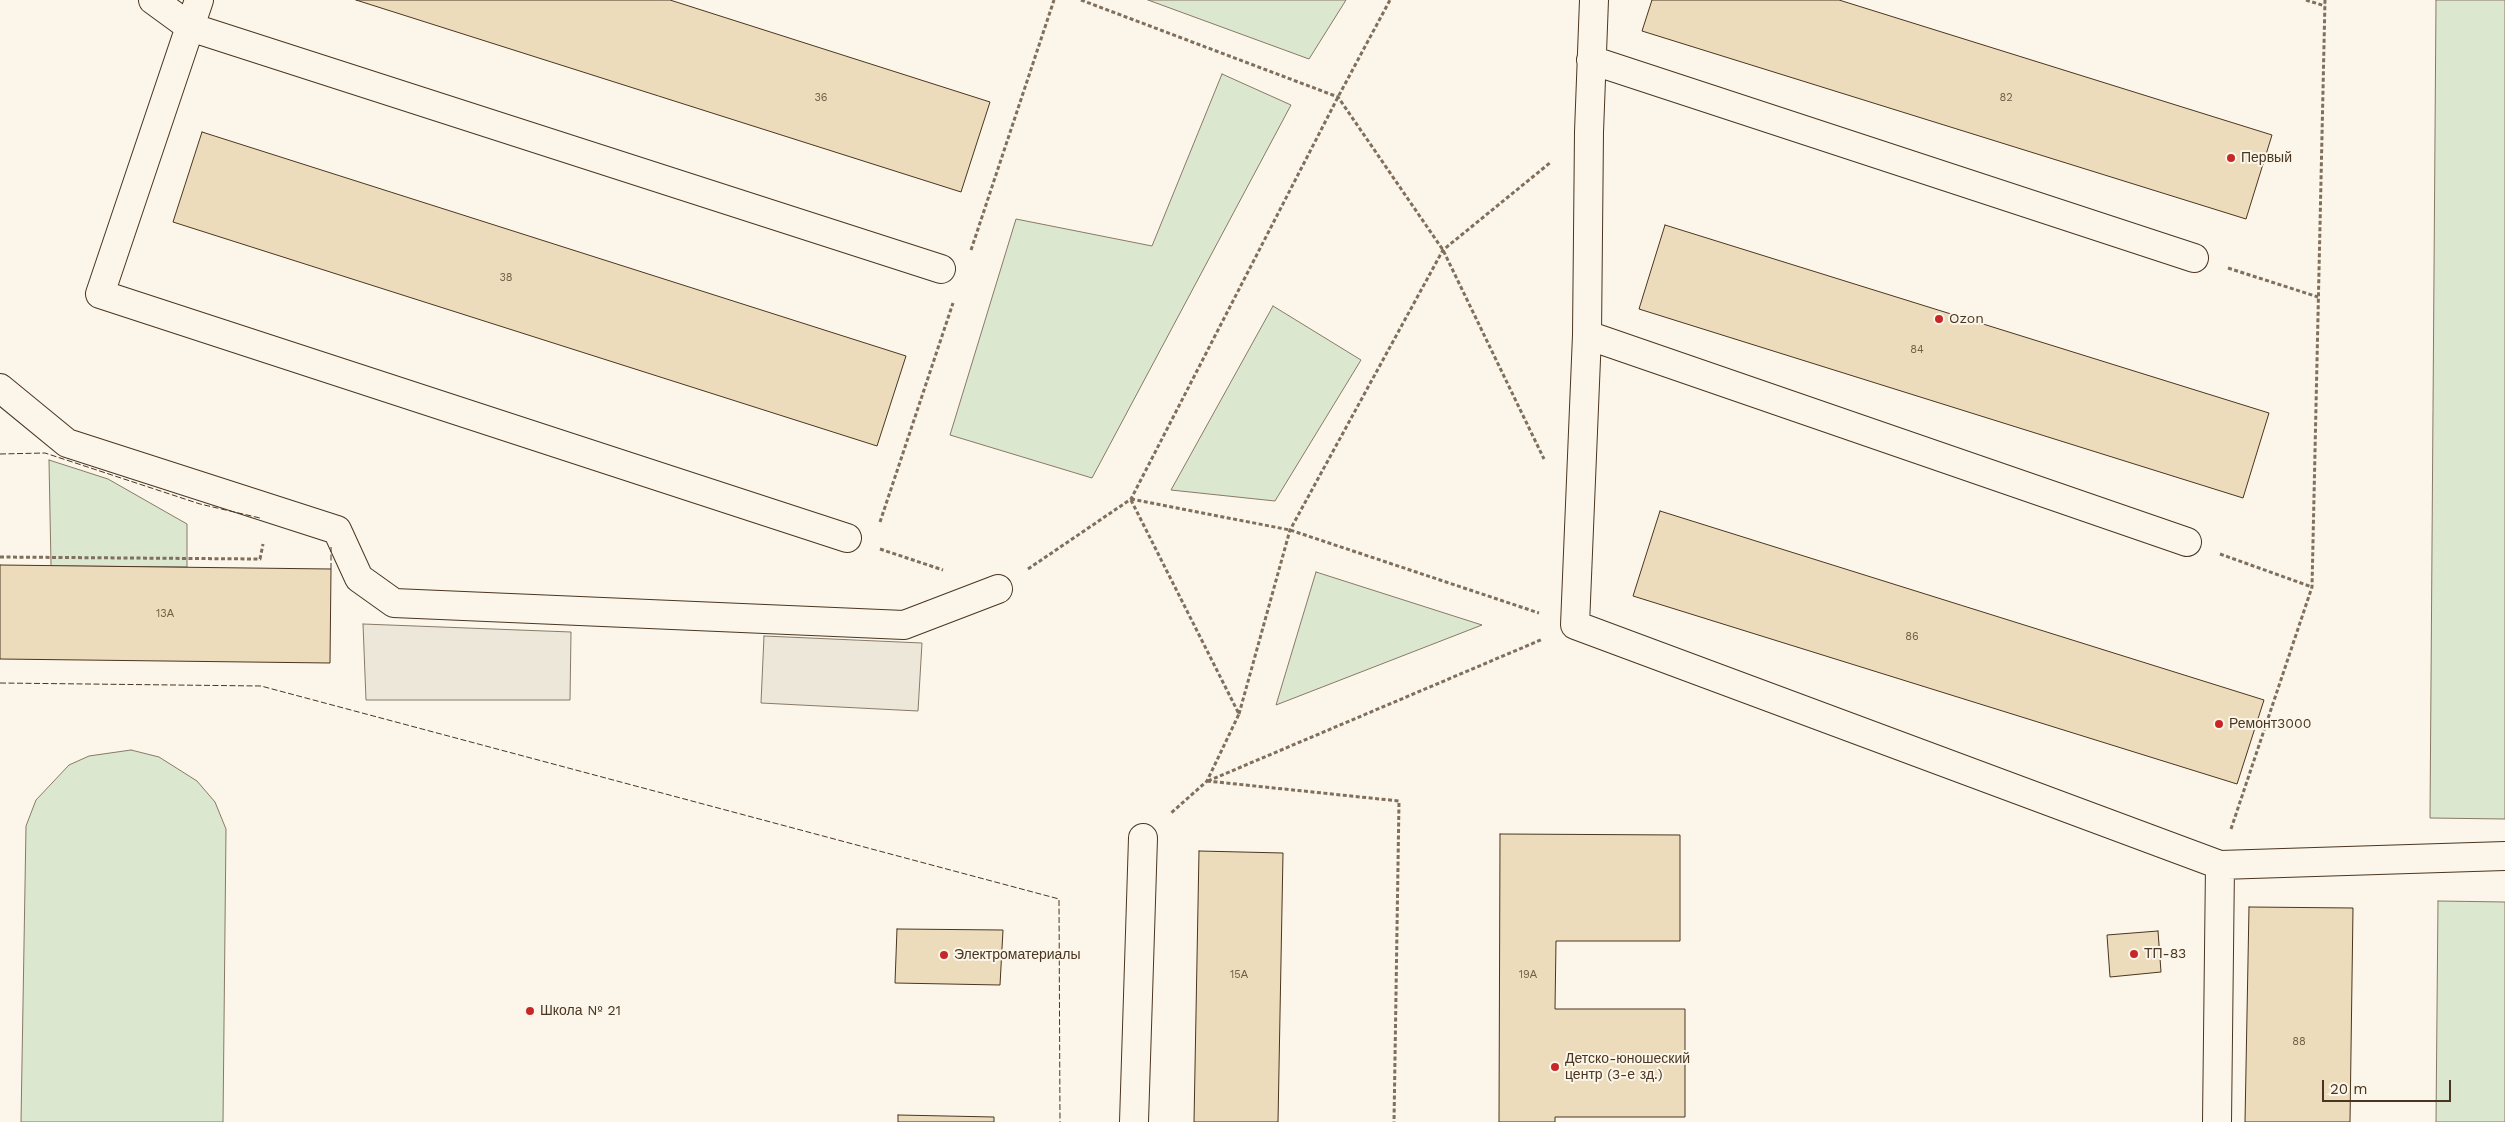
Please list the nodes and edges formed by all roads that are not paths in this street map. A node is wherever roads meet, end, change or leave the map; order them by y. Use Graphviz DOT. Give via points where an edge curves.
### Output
graph roads {
  1 [pos="153,0"];
  2 [pos="199,0"];
  3 [pos="1594,0"];
  4 [pos="190,27"];
  5 [pos="1591,60"];
  6 [pos="2194,258"];
  7 [pos="941,269"];
  8 [pos="1587,335"];
  9 [pos="0,388"];
  10 [pos="847,538"];
  11 [pos="2187,542"];
  12 [pos="998,588"];
  13 [pos="1143,838"];
  14 [pos="2505,856"];
  15 [pos="2220,865"];
  16 [pos="1134,1122"];
  17 [pos="2217,1122"];
  1 -- 4 [label="lane"];
  2 -- 4 [label="lane"];
  3 -- 5 [label="lane"];
  4 -- 7 [label="lane"];
  4 -- 10 [label="lane" via="100,294"];
  5 -- 6 [label="lane"];
  5 -- 8 [label="lane"];
  8 -- 11 [label="lane"];
  8 -- 15 [label="lane" via="1575,626"];
  9 -- 12 [label="lane" via="67,443 337,530 359,578 394,603 904,625"];
  13 -- 16 [label="lane"];
  14 -- 15 [label="lane"];
  15 -- 17 [label="lane"];
}
